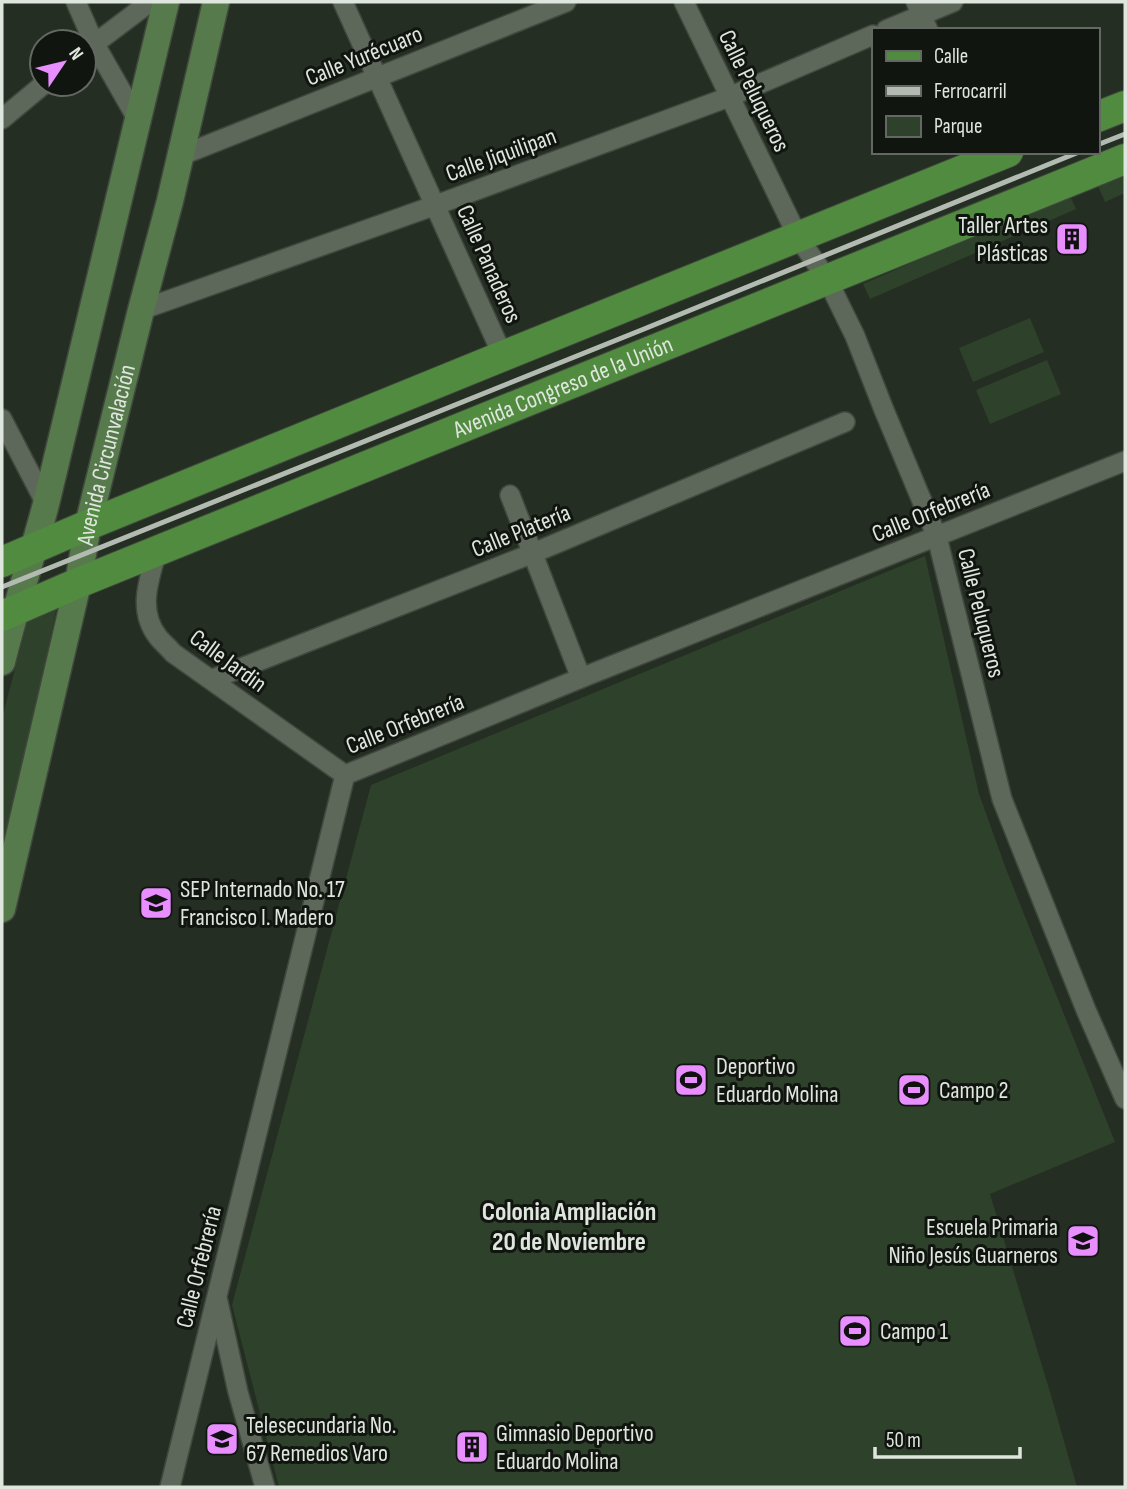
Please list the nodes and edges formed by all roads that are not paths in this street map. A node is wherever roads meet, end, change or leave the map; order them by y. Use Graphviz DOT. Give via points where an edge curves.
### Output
graph roads {
  1 [pos="76,2"];
  2 [pos="149,2"];
  3 [pos="166,2"];
  4 [pos="216,2"];
  5 [pos="343,2"];
  6 [pos="566,2"];
  7 [pos="684,2"];
  8 [pos="953,2"];
  9 [pos="921,15"];
  10 [pos="84,28"];
  11 [pos="891,28"];
  12 [pos="872,35"];
  13 [pos="98,40"];
  14 [pos="98,60"];
  15 [pos="377,78"];
  16 [pos="28,97"];
  17 [pos="729,97"];
  18 [pos="1125,106"];
  19 [pos="1099,116"];
  20 [pos="2,119"];
  21 [pos="139,121"];
  22 [pos="991,155"];
  23 [pos="180,156"];
  24 [pos="1125,159"];
  25 [pos="436,205"];
  26 [pos="798,237"];
  27 [pos="827,279"];
  28 [pos="141,310"];
  29 [pos="503,356"];
  30 [pos="2,419"];
  31 [pos="845,422"];
  32 [pos="1125,461"];
  33 [pos="510,495"];
  34 [pos="46,504"];
  35 [pos="88,525"];
  36 [pos="937,537"];
  37 [pos="34,548"];
  38 [pos="157,551"];
  39 [pos="531,554"];
  40 [pos="2,562"];
  41 [pos="78,583"];
  42 [pos="8,613"];
  43 [pos="2,662"];
  44 [pos="581,678"];
  45 [pos="213,680"];
  46 [pos="345,775"];
  47 [pos="2,909"];
  48 [pos="1125,1099"];
  49 [pos="217,1298"];
  50 [pos="170,1487"];
  51 [pos="265,1487"];
  1 -- 10 [label="street"];
  2 -- 13 [label="street"];
  3 -- 21 [label="main road, Avenida Circunvalación"];
  4 -- 23 [label="main road, Avenida Circunvalación"];
  5 -- 15 [label="street, Calle Panaderos"];
  6 -- 15 [label="street, Calle Yurécuaro"];
  7 -- 17 [label="street, Calle Peluqueros"];
  8 -- 9 [label="street"];
  9 -- 11 [label="street"];
  12 -- 17 [label="street, Calle Jiquilipan"];
  14 -- 21 [label="street"];
  15 -- 23 [label="street, Calle Yurécuaro"];
  15 -- 25 [label="street, Calle Panaderos"];
  16 -- 20 [label="street"];
  17 -- 25 [label="street, Calle Jiquilipan"];
  17 -- 26 [label="street, Calle Peluqueros"];
  18 -- 19 [label="main road"];
  21 -- 34 [label="main road, Avenida Circunvalación"];
  22 -- 26 [label="main road, Avenida Congreso de la Unión"];
  23 -- 28 [label="main road, Avenida Circunvalación"];
  24 -- 27 [label="main road, Avenida Congreso de la Unión"];
  25 -- 28 [label="street, Calle Jiquilipan"];
  25 -- 29 [label="street, Calle Panaderos"];
  26 -- 27 [label="street, Calle Peluqueros"];
  26 -- 29 [label="main road, Avenida Congreso de la Unión"];
  27 -- 36 [label="street, Calle Peluqueros"];
  27 -- 38 [label="main road, Avenida Congreso de la Unión"];
  28 -- 35 [label="main road, Avenida Circunvalación"];
  29 -- 35 [label="main road, Avenida Congreso de la Unión"];
  30 -- 34 [label="street"];
  31 -- 39 [label="street, Calle Platería"];
  32 -- 36 [label="street, Calle Orfebrería"];
  33 -- 39 [label="street"];
  34 -- 37 [label="main road, Avenida Circunvalación"];
  35 -- 37 [label="main road, Avenida Congreso de la Unión"];
  35 -- 41 [label="main road, Avenida Circunvalación"];
  36 -- 44 [label="street, Calle Orfebrería"];
  36 -- 48 [label="street, Calle Peluqueros" via="1002,799"];
  37 -- 40 [label="main road, Avenida Congreso de la Unión"];
  37 -- 42 [label="main road, Avenida Circunvalación"];
  38 -- 41 [label="main road, Avenida Congreso de la Unión"];
  38 -- 45 [label="street, Calle Jardin" via="146,589 147,614 156,635 173,653"];
  39 -- 44 [label="street"];
  39 -- 45 [label="street, Calle Platería"];
  41 -- 42 [label="main road, Avenida Congreso de la Unión"];
  41 -- 47 [label="main road, Avenida Circunvalación"];
  42 -- 43 [label="main road, Avenida Circunvalación"];
  44 -- 46 [label="street, Calle Orfebrería"];
  45 -- 46 [label="street, Calle Jardin"];
  46 -- 49 [label="street, Calle Orfebrería"];
  49 -- 50 [label="street, Calle Orfebrería"];
  49 -- 51 [label="street"];
}
